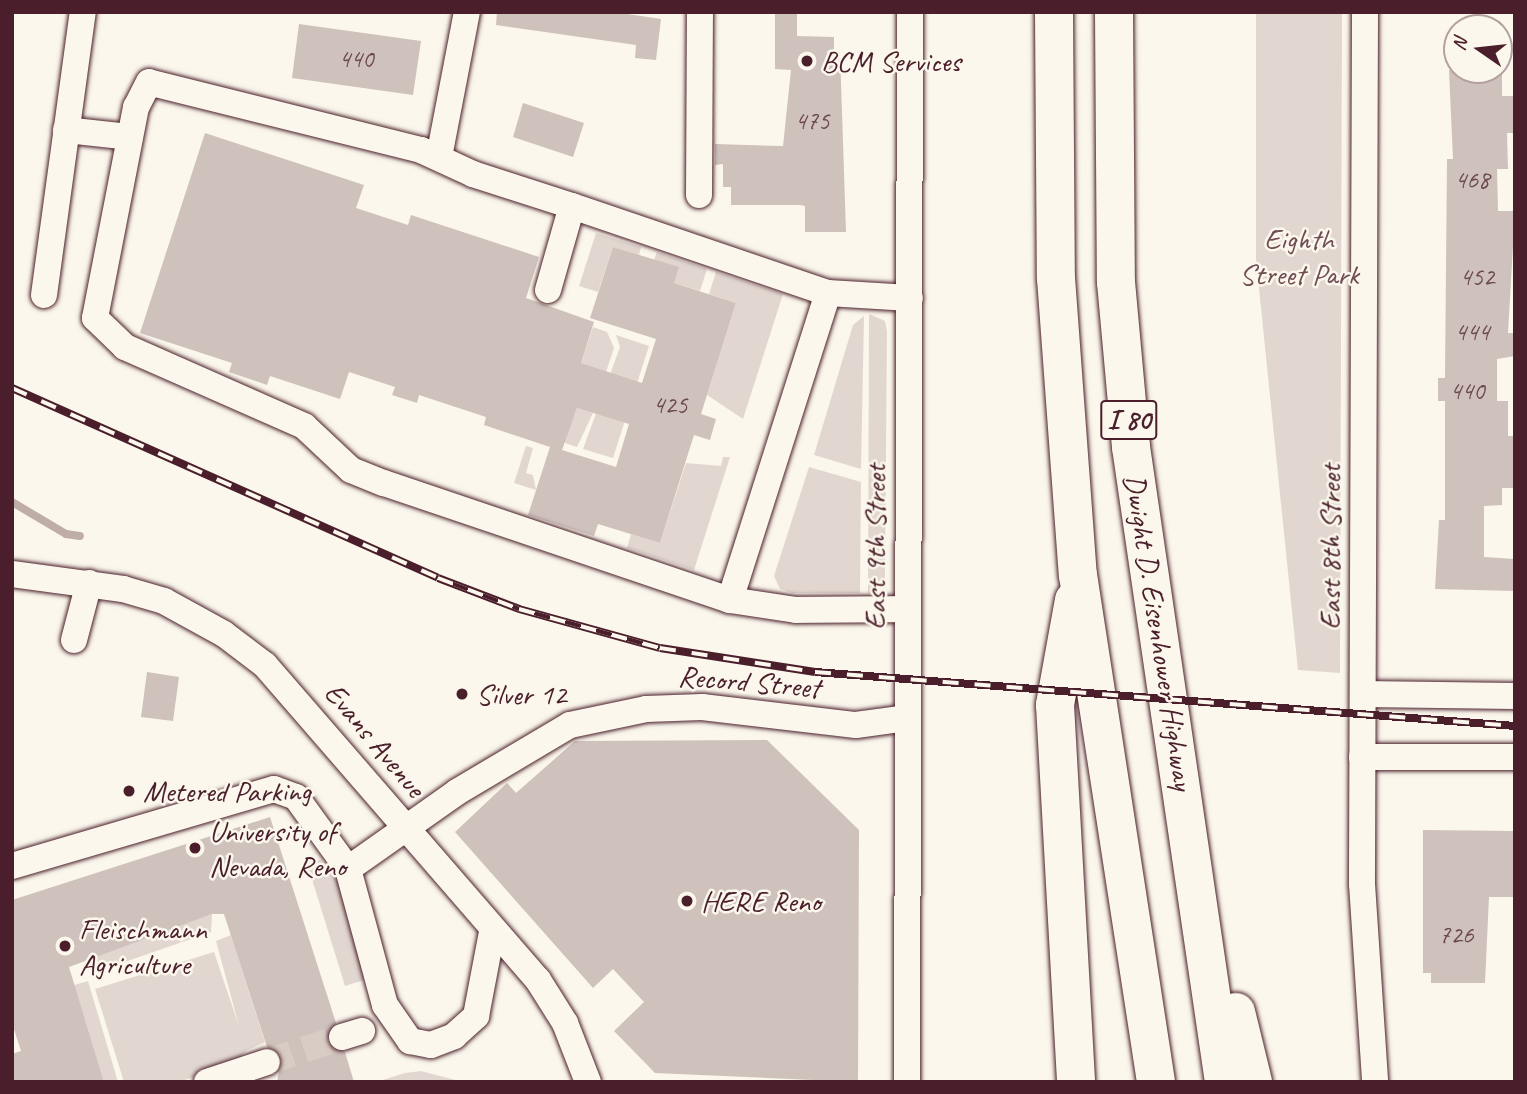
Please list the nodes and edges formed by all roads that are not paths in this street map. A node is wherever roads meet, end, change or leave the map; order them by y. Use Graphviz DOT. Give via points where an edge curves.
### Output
graph roads {
  1 [pos="83,12"];
  2 [pos="467,12"];
  3 [pos="700,12"];
  4 [pos="910,12"];
  5 [pos="1054,12"];
  6 [pos="1114,12"];
  7 [pos="1365,12"];
  8 [pos="66,130"];
  9 [pos="131,138"];
  10 [pos="439,157"];
  11 [pos="699,195"];
  12 [pos="572,206"];
  13 [pos="548,290"];
  14 [pos="828,293"];
  15 [pos="44,295"];
  16 [pos="910,298"];
  17 [pos="12,574"];
  18 [pos="1078,575"];
  19 [pos="89,583"];
  20 [pos="730,600"];
  21 [pos="908,609"];
  22 [pos="74,640"];
  23 [pos="1363,694"];
  24 [pos="1515,696"];
  25 [pos="907,718"];
  26 [pos="1363,757"];
  27 [pos="1515,757"];
  28 [pos="1189,824"];
  29 [pos="405,826"];
  30 [pos="12,866"];
  31 [pos="348,869"];
  32 [pos="492,932"];
  33 [pos="267,1062"];
  34 [pos="206,1082"];
  35 [pos="588,1082"];
  36 [pos="907,1082"];
  37 [pos="1076,1082"];
  38 [pos="1156,1082"];
  39 [pos="1224,1082"];
  40 [pos="1253,1082"];
  41 [pos="1375,1082"];
  1 -- 8 [label="street"];
  2 -- 10 [label="street"];
  3 -- 11 [label="street"];
  4 -- 16 [label="street, East 9th Street"];
  5 -- 18 [label="highway, I 80" via="1056,278"];
  6 -- 28 [label="highway, Dwight D. Eisenhower Highway / I 80" via="1116,282 1131,447"];
  7 -- 23 [label="street, East 8th Street"];
  8 -- 9 [label="street"];
  8 -- 15 [label="street"];
  9 -- 10 [label="street" via="140,93 149,82 163,81"];
  9 -- 20 [label="street" via="94,318 125,347 304,426 351,470"];
  10 -- 12 [label="street" via="470,173"];
  12 -- 13 [label="street"];
  12 -- 14 [label="street"];
  14 -- 16 [label="street"];
  14 -- 20 [label="street"];
  16 -- 21 [label="street, East 9th Street"];
  17 -- 19 [label="street, Evans Avenue"];
  18 -- 37 [label="highway" via="1055,705"];
  18 -- 38 [label="highway, I 80"];
  19 -- 22 [label="street"];
  19 -- 29 [label="street, Evans Avenue" via="164,601 243,646 298,699"];
  20 -- 21 [label="street" via="796,610"];
  21 -- 25 [label="street, East 9th Street"];
  23 -- 24 [label="street"];
  23 -- 26 [label="street, East 8th Street"];
  25 -- 29 [label="street, Record Street" via="856,725 702,707 646,709 570,725"];
  25 -- 36 [label="street, East 9th Street"];
  26 -- 27 [label="street"];
  26 -- 41 [label="street, East 8th Street" via="1363,929"];
  28 -- 39 [label="highway, Dwight D. Eisenhower Highway / I 80"];
  28 -- 40 [label="highway"];
  29 -- 31 [label="street, Record Street"];
  29 -- 32 [label="street, Evans Avenue"];
  30 -- 31 [label="street" via="274,789 296,797"];
  31 -- 32 [label="street" via="385,1005 410,1041 431,1045 454,1037 476,1016"];
  32 -- 35 [label="street, Evans Avenue" via="552,1000"];
  33 -- 34 [label="street"];
}
